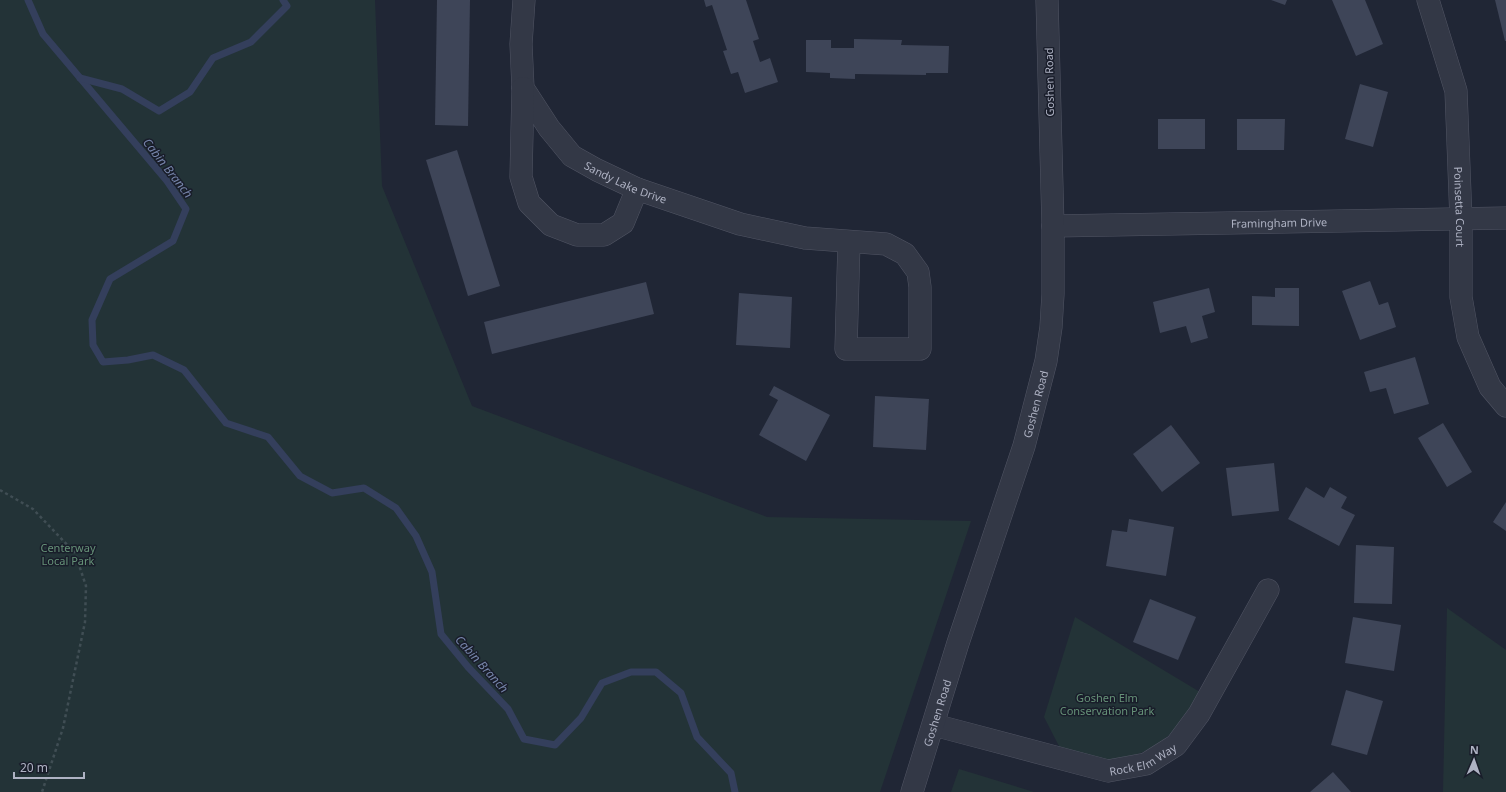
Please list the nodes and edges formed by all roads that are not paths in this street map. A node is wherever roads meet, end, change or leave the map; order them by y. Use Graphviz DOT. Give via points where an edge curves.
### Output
graph roads {
  1 [pos="524,0"];
  2 [pos="1047,0"];
  3 [pos="1428,0"];
  4 [pos="523,88"];
  5 [pos="637,189"];
  6 [pos="1506,218"];
  7 [pos="1461,220"];
  8 [pos="1053,226"];
  9 [pos="849,242"];
  10 [pos="1506,406"];
  11 [pos="1268,590"];
  12 [pos="934,725"];
  13 [pos="912,792"];
  1 -- 4 [label="street" via="521,44"];
  2 -- 8 [label="street, Goshen Road"];
  3 -- 7 [label="street, Poinsetta Court" via="1456,91"];
  4 -- 5 [label="street, Sandy Lake Drive" via="549,128 572,156"];
  4 -- 5 [label="street" via="521,177 529,203 551,225 577,235 604,234 623,224"];
  5 -- 9 [label="street, Sandy Lake Drive" via="740,224 805,238"];
  6 -- 7 [label="street, Framingham Drive"];
  7 -- 8 [label="street, Framingham Drive"];
  7 -- 10 [label="street, Poinsetta Court" via="1461,297 1468,337 1490,387"];
  8 -- 12 [label="street, Goshen Road" via="1051,327 1043,376 1024,446 958,643"];
  9 -- 9 [label="street, Sandy Lake Drive" via="886,244 905,254 918,272 920,349 846,349"];
  11 -- 12 [label="street, Rock Elm Way" via="1199,714 1176,745 1146,764 1108,771"];
  12 -- 13 [label="street, Goshen Road"];
}
